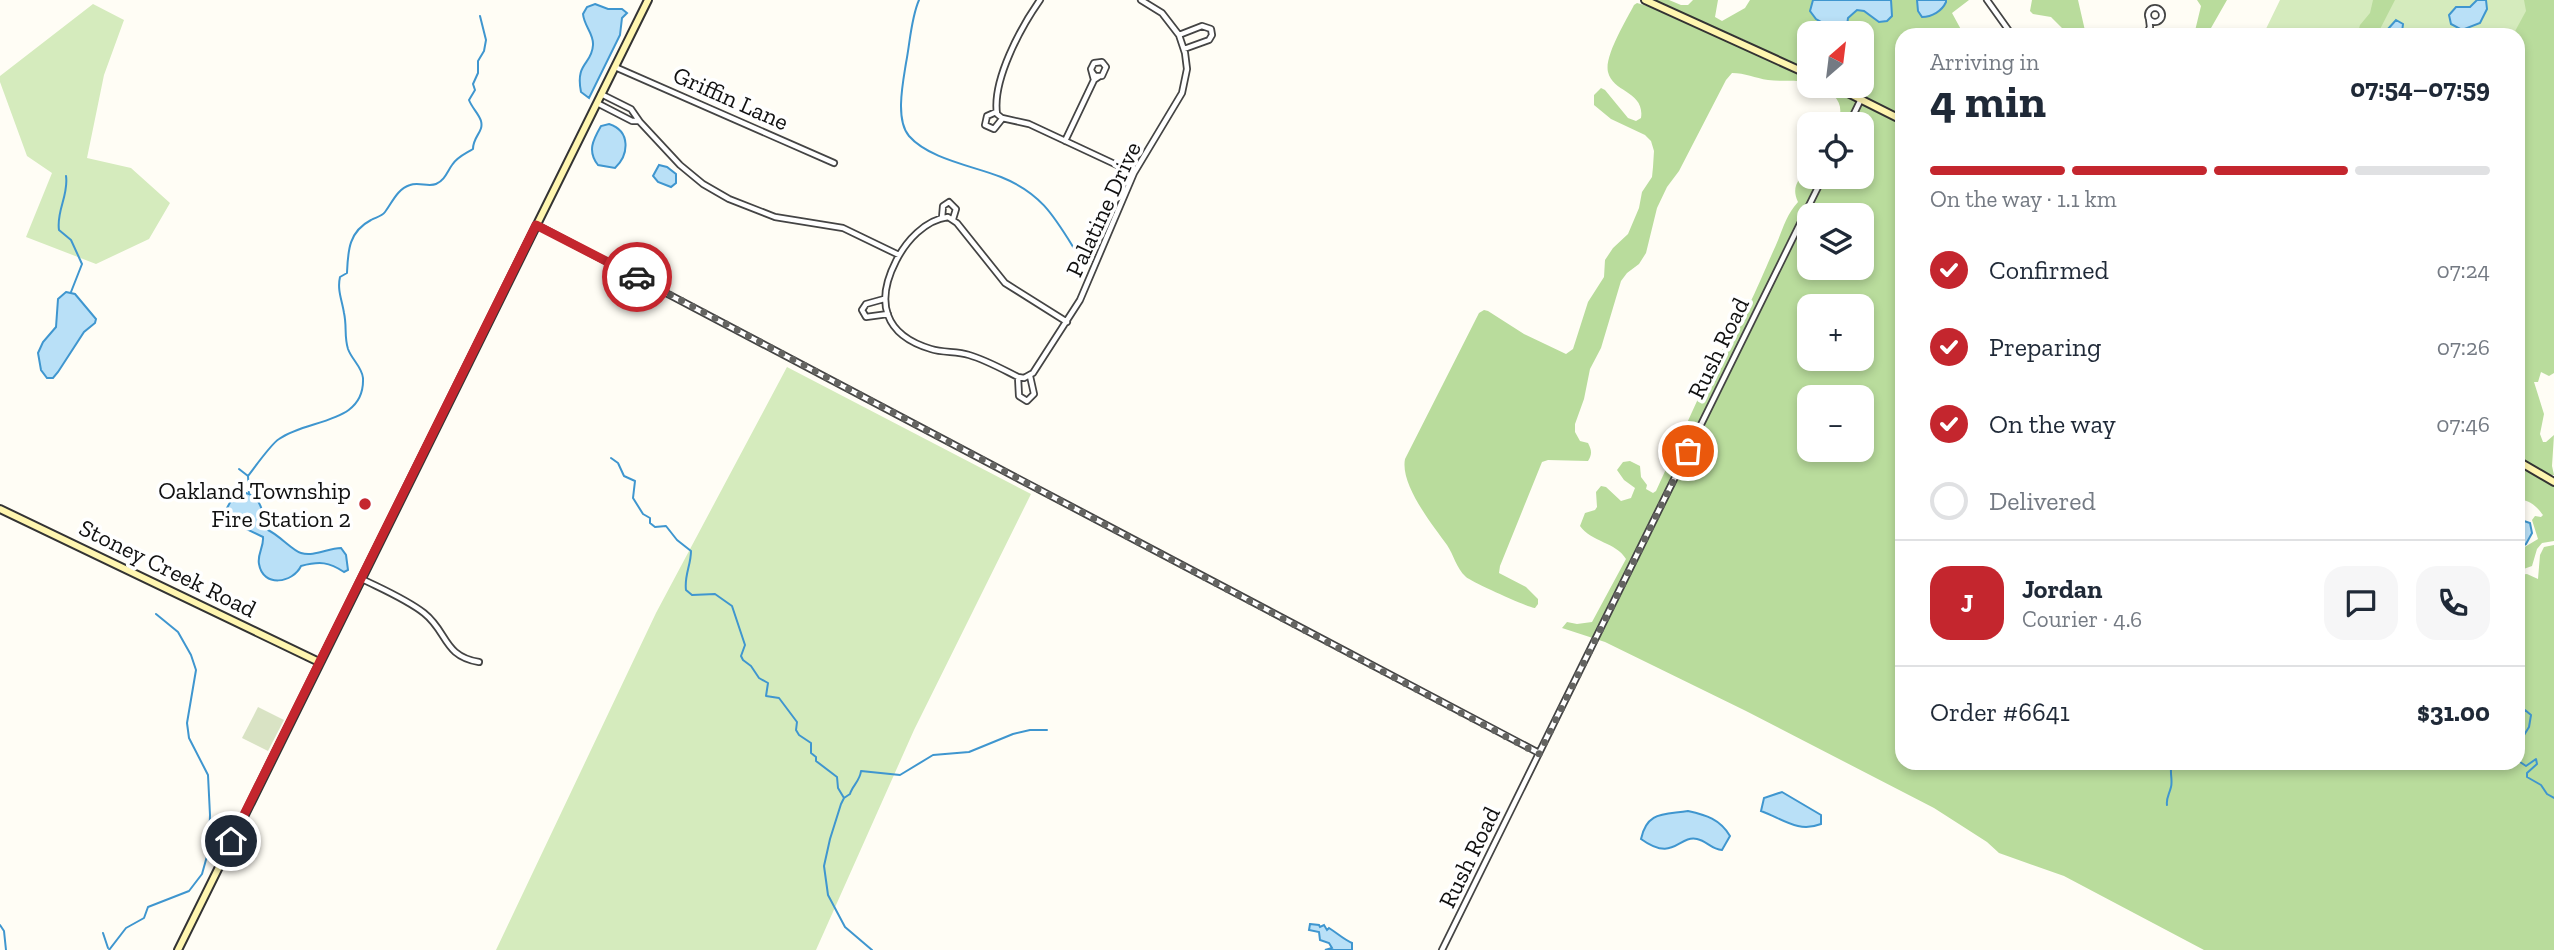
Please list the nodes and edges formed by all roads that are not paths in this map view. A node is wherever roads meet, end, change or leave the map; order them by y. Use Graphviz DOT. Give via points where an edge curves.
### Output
graph roads {
  1 [pos="648,0"];
  2 [pos="1040,0"];
  3 [pos="1142,0"];
  4 [pos="1644,0"];
  5 [pos="1987,0"];
  6 [pos="2149,19"];
  7 [pos="2157,23"];
  8 [pos="2150,27"];
  9 [pos="2007,28"];
  10 [pos="1179,35"];
  11 [pos="1184,49"];
  12 [pos="615,66"];
  13 [pos="1797,69"];
  14 [pos="1092,72"];
  15 [pos="1100,76"];
  16 [pos="1094,80"];
  17 [pos="601,94"];
  18 [pos="1861,99"];
  19 [pos="597,103"];
  20 [pos="996,112"];
  21 [pos="1855,112"];
  22 [pos="1895,116"];
  23 [pos="1002,118"];
  24 [pos="640,122"];
  25 [pos="1065,141"];
  26 [pos="834,163"];
  27 [pos="1134,173"];
  28 [pos="1816,189"];
  29 [pos="942,218"];
  30 [pos="953,219"];
  31 [pos="536,225"];
  32 [pos="899,255"];
  33 [pos="884,299"];
  34 [pos="888,314"];
  35 [pos="1067,322"];
  36 [pos="1030,376"];
  37 [pos="1018,377"];
  38 [pos="2525,465"];
  39 [pos="2554,482"];
  40 [pos="0,509"];
  41 [pos="361,578"];
  42 [pos="319,662"];
  43 [pos="479,662"];
  44 [pos="1539,754"];
  45 [pos="178,950"];
  46 [pos="1442,950"];
  1 -- 12 [label="main road"];
  2 -- 20 [label="street" via="1008,58"];
  3 -- 10 [label="street, Palatine Drive" via="1161,13"];
  4 -- 13 [label="main road"];
  5 -- 9 [label="street"];
  6 -- 7 [label="street"];
  6 -- 7 [label="street" via="2150,10 2159,9 2162,18"];
  6 -- 8 [label="street"];
  7 -- 8 [label="street"];
  10 -- 11 [label="street, Palatine Drive"];
  10 -- 11 [label="street" via="1202,26 1211,29 1209,40"];
  11 -- 27 [label="street, Palatine Drive" via="1187,69 1182,93"];
  12 -- 17 [label="main road"];
  12 -- 26 [label="street, Griffin Lane"];
  14 -- 15 [label="street"];
  14 -- 15 [label="street" via="1093,65 1102,62 1107,70"];
  14 -- 16 [label="street"];
  15 -- 16 [label="street"];
  16 -- 25 [label="street"];
  17 -- 19 [label="main road"];
  17 -- 24 [label="street" via="631,109"];
  18 -- 21 [label="street"];
  18 -- 22 [label="main road"];
  19 -- 24 [label="street"];
  19 -- 31 [label="main road"];
  20 -- 23 [label="street"];
  20 -- 23 [label="street" via="985,118 985,125 994,129"];
  23 -- 25 [label="street" via="1029,124"];
  24 -- 32 [label="street" via="680,165 729,199 775,217 843,228"];
  25 -- 27 [label="street"];
  27 -- 35 [label="street, Palatine Drive" via="1093,273"];
  28 -- 44 [label="street, Rush Road"];
  29 -- 30 [label="street"];
  29 -- 30 [label="street" via="943,206 949,202 956,209"];
  29 -- 32 [label="street" via="915,234"];
  30 -- 35 [label="street" via="1005,284"];
  31 -- 41 [label="main road"];
  31 -- 44 [label="street"];
  32 -- 33 [label="street, Palatine Drive"];
  33 -- 34 [label="street, Palatine Drive"];
  33 -- 34 [label="street, Palatine Drive" via="866,304 862,310 866,317"];
  34 -- 37 [label="street, Palatine Drive" via="898,331 918,344 975,356"];
  35 -- 36 [label="street, Palatine Drive"];
  36 -- 37 [label="street"];
  36 -- 37 [label="street, Palatine Drive" via="1034,394 1027,401 1019,396"];
  38 -- 39 [label="main road"];
  40 -- 42 [label="main road, Stoney Creek Road"];
  41 -- 42 [label="main road"];
  41 -- 43 [label="street" via="423,612 447,646"];
  42 -- 45 [label="main road"];
  44 -- 46 [label="street, Rush Road"];
}
